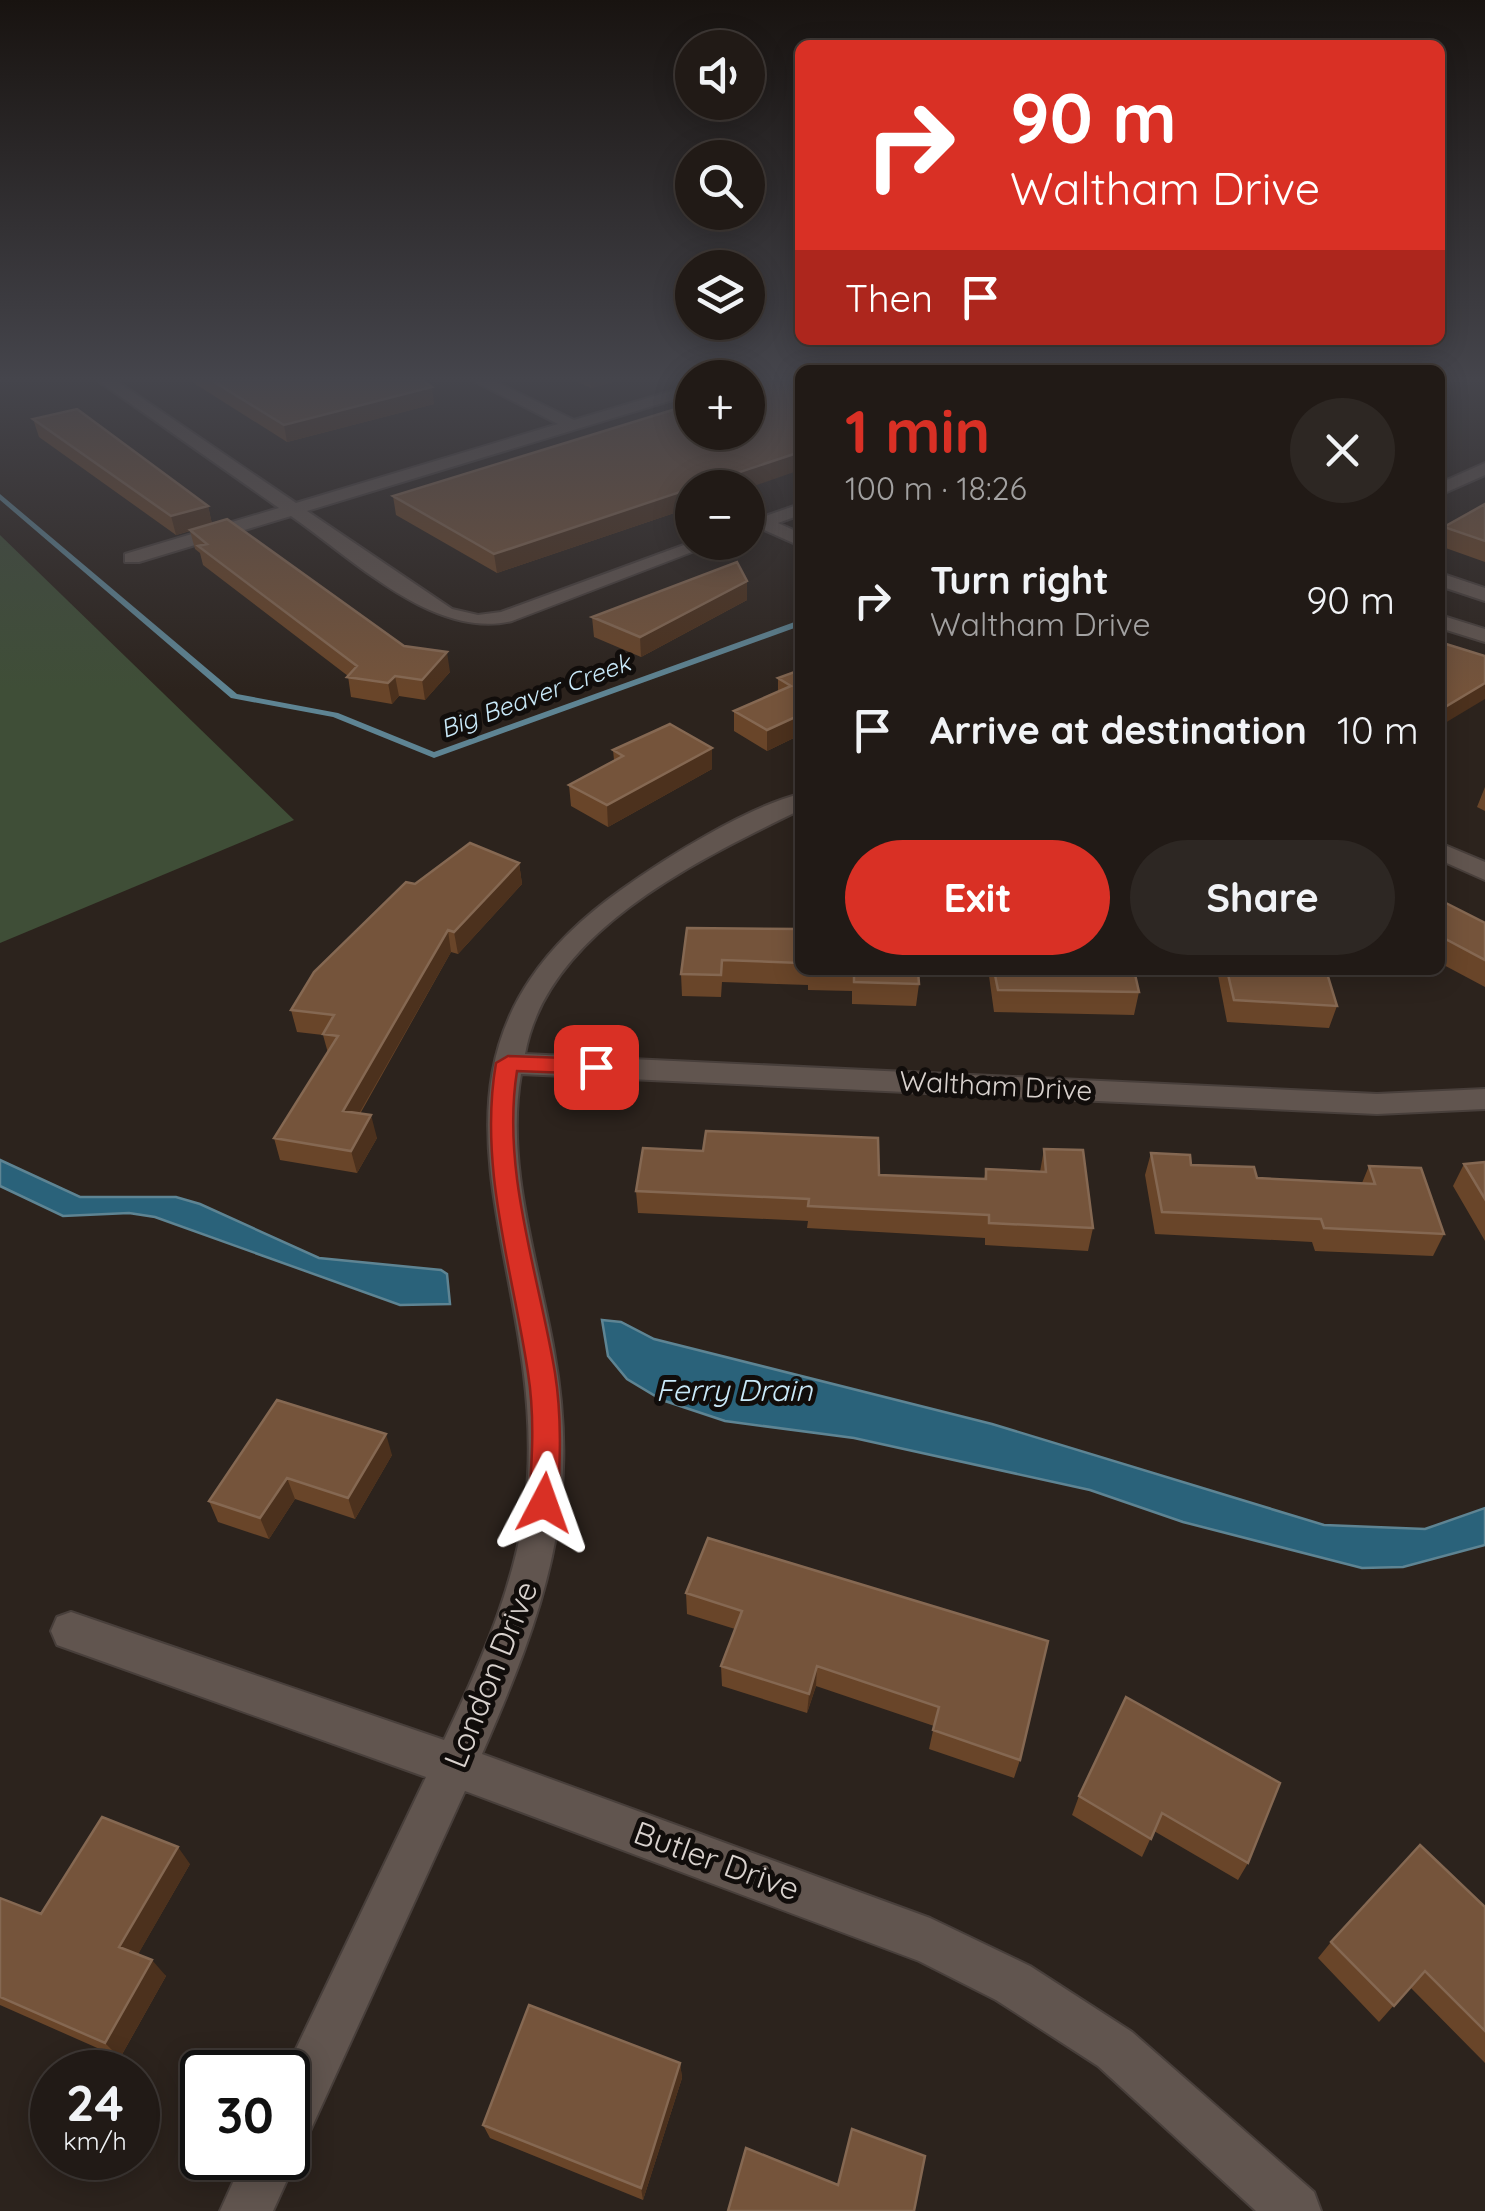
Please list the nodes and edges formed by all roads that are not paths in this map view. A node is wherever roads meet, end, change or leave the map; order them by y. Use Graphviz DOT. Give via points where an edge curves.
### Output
graph roads {
  1 [pos="256,483"];
  2 [pos="379,483"];
  3 [pos="294,509"];
  4 [pos="795,511"];
  5 [pos="765,523"];
  6 [pos="765,529"];
  7 [pos="795,538"];
  8 [pos="675,554"];
  9 [pos="132,558"];
  10 [pos="1445,581"];
  11 [pos="1485,596"];
  12 [pos="1445,623"];
  13 [pos="1485,636"];
  14 [pos="795,803"];
  15 [pos="1445,852"];
  16 [pos="1485,872"];
  17 [pos="508,1063"];
  18 [pos="1485,1099"];
  19 [pos="72,1632"];
  20 [pos="454,1765"];
  21 [pos="310,2075"];
  22 [pos="261,2180"];
  23 [pos="246,2211"];
  24 [pos="1294,2211"];
  1 -- 3 [label="street"];
  2 -- 3 [label="street"];
  3 -- 8 [label="street" via="445,614 478,621"];
  3 -- 9 [label="street"];
  4 -- 5 [label="street"];
  6 -- 7 [label="street"];
  10 -- 11 [label="street"];
  12 -- 13 [label="street"];
  14 -- 17 [label="street, London Drive" via="657,873 594,922 539,990"];
  15 -- 16 [label="street"];
  17 -- 18 [label="street, Waltham Drive" via="1377,1104"];
  17 -- 20 [label="street, London Drive" via="501,1139 542,1376 546,1480 528,1587"];
  19 -- 20 [label="street, Butler Drive"];
  20 -- 21 [label="street, London Drive"];
  20 -- 24 [label="street, Butler Drive" via="819,1897 1012,1983 1114,2049"];
  22 -- 23 [label="street"];
}
